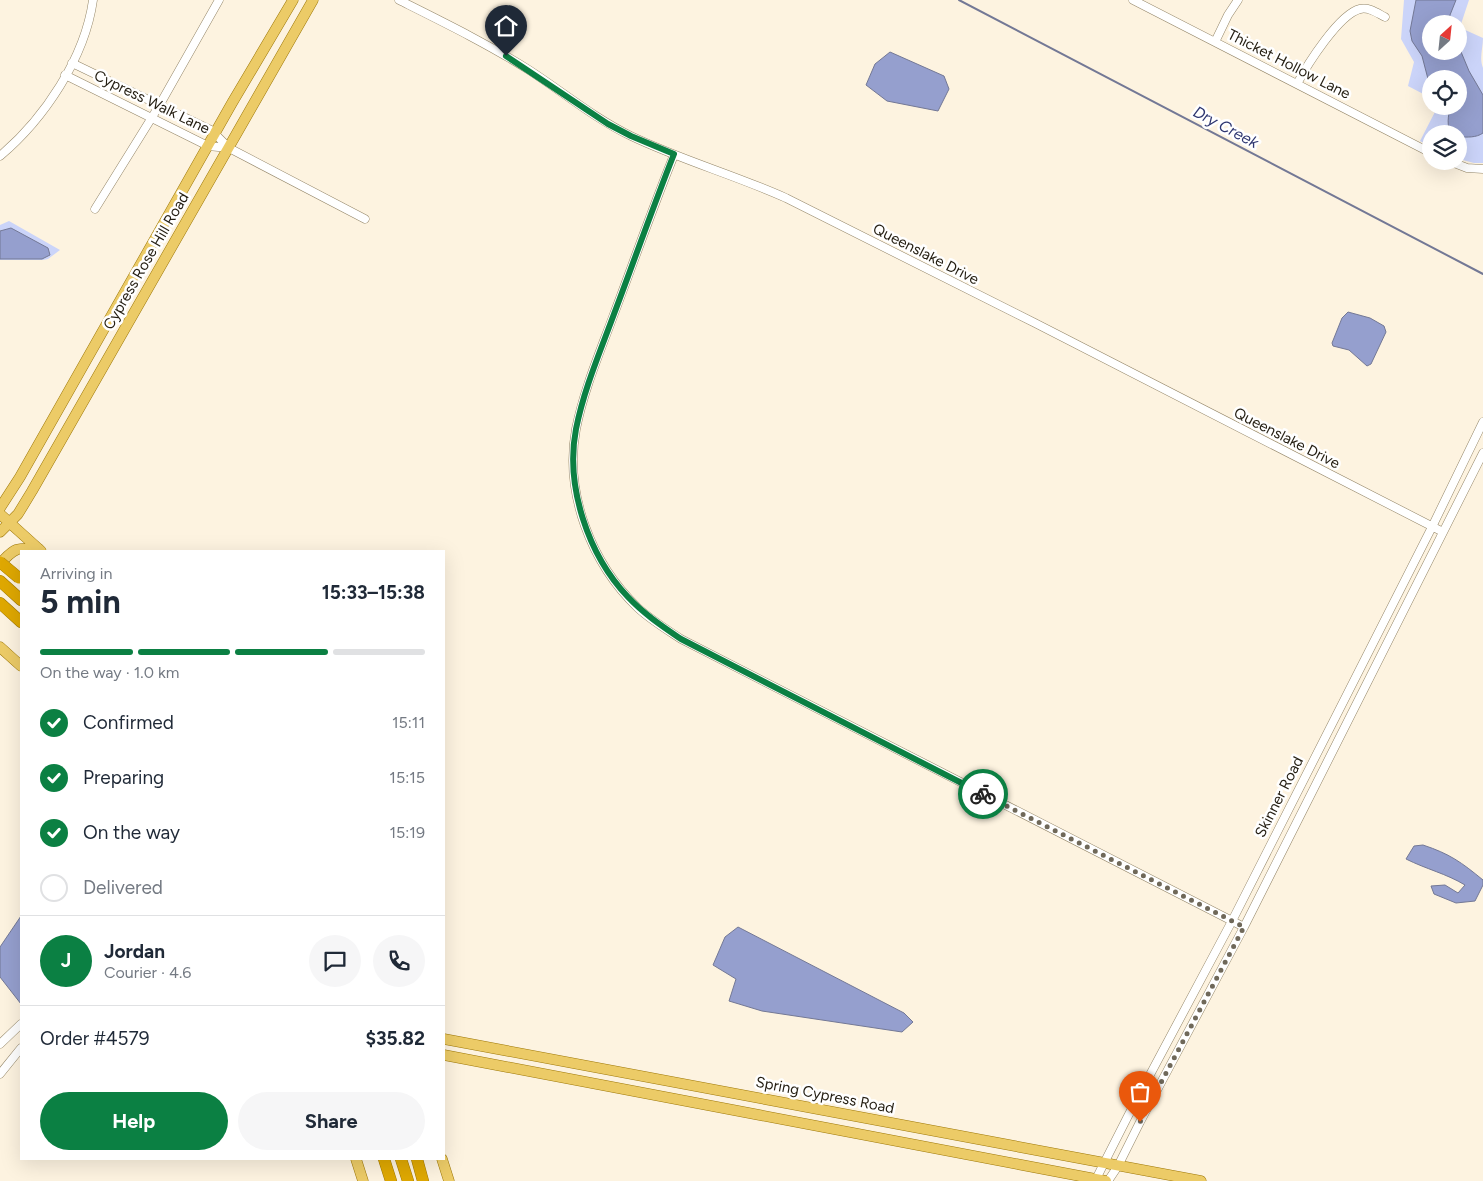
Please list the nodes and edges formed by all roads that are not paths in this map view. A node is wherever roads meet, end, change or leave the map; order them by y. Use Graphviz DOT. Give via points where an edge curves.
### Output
graph roads {
  1 [pos="93,0"];
  2 [pos="219,0"];
  3 [pos="293,0"];
  4 [pos="313,0"];
  5 [pos="399,0"];
  6 [pos="1133,0"];
  7 [pos="1238,0"];
  8 [pos="1385,17"];
  9 [pos="1215,42"];
  10 [pos="72,63"];
  11 [pos="65,75"];
  12 [pos="1296,84"];
  13 [pos="159,106"];
  14 [pos="151,118"];
  15 [pos="215,133"];
  16 [pos="208,146"];
  17 [pos="229,148"];
  18 [pos="1422,148"];
  19 [pos="674,154"];
  20 [pos="0,156"];
  21 [pos="1467,168"];
  22 [pos="1483,169"];
  23 [pos="95,209"];
  24 [pos="366,219"];
  25 [pos="146,256"];
  26 [pos="162,264"];
  27 [pos="68,393"];
  28 [pos="83,402"];
  29 [pos="1483,422"];
  30 [pos="1483,453"];
  31 [pos="0,508"];
  32 [pos="0,514"];
  33 [pos="9,523"];
  34 [pos="1432,527"];
  35 [pos="0,532"];
  36 [pos="1443,532"];
  37 [pos="40,550"];
  38 [pos="0,562"];
  39 [pos="20,579"];
  40 [pos="4,585"];
  41 [pos="20,599"];
  42 [pos="0,603"];
  43 [pos="20,621"];
  44 [pos="0,647"];
  45 [pos="20,665"];
  46 [pos="1296,794"];
  47 [pos="1308,800"];
  48 [pos="1232,921"];
  49 [pos="1244,927"];
  50 [pos="1180,1018"];
  51 [pos="1192,1024"];
  52 [pos="20,1025"];
  53 [pos="445,1039"];
  54 [pos="0,1044"];
  55 [pos="20,1049"];
  56 [pos="445,1054"];
  57 [pos="618,1072"];
  58 [pos="0,1074"];
  59 [pos="617,1088"];
  60 [pos="793,1104"];
  61 [pos="791,1121"];
  62 [pos="928,1130"];
  63 [pos="922,1146"];
  64 [pos="356,1160"];
  65 [pos="384,1160"];
  66 [pos="401,1160"];
  67 [pos="417,1160"];
  68 [pos="442,1160"];
  69 [pos="1104,1163"];
  70 [pos="1118,1166"];
  71 [pos="363,1181"];
  72 [pos="391,1181"];
  73 [pos="408,1181"];
  74 [pos="423,1181"];
  75 [pos="449,1181"];
  76 [pos="1101,1181"];
  77 [pos="1200,1181"];
  1 -- 10 [label="street" via="81,46"];
  2 -- 13 [label="street"];
  3 -- 15 [label="main road, Cypress Rose Hill Road"];
  4 -- 17 [label="main road, Cypress Rose Hill Road"];
  5 -- 19 [label="street, Queenslake Drive" via="506,56 608,124"];
  6 -- 9 [label="street, Thicket Hollow Lane"];
  7 -- 9 [label="street"];
  8 -- 12 [label="street" via="1371,9 1352,12 1309,61"];
  9 -- 12 [label="street, Thicket Hollow Lane"];
  10 -- 11 [label="street"];
  10 -- 13 [label="street, Cypress Walk Lane"];
  11 -- 14 [label="street, Cypress Walk Lane"];
  11 -- 20 [label="street" via="27,131"];
  12 -- 18 [label="street, Thicket Hollow Lane"];
  13 -- 14 [label="street"];
  13 -- 15 [label="street, Cypress Walk Lane"];
  14 -- 16 [label="street, Cypress Walk Lane"];
  14 -- 23 [label="street"];
  15 -- 16 [label="main road, Cypress Rose Hill Road"];
  15 -- 17 [label="street, Cypress Walk Lane"];
  16 -- 17 [label="street, Cypress Walk Lane"];
  16 -- 25 [label="main road, Cypress Rose Hill Road"];
  17 -- 24 [label="street, Cypress Walk Lane"];
  17 -- 26 [label="main road, Cypress Rose Hill Road"];
  19 -- 34 [label="street, Queenslake Drive" via="786,198"];
  19 -- 48 [label="street" via="596,361 576,429 574,468 578,502 587,531 626,596 681,639"];
  21 -- 22 [label="street"];
  25 -- 26 [label="main road"];
  25 -- 27 [label="main road, Cypress Rose Hill Road"];
  26 -- 28 [label="main road, Cypress Rose Hill Road"];
  27 -- 28 [label="main road"];
  27 -- 31 [label="main road, Cypress Rose Hill Road"];
  28 -- 33 [label="main road, Cypress Rose Hill Road" via="18,514"];
  29 -- 34 [label="street, Skinner Road"];
  30 -- 36 [label="street, Skinner Road"];
  32 -- 33 [label="main road"];
  33 -- 35 [label="main road, Cypress Rose Hill Road"];
  33 -- 37 [label="main road"];
  34 -- 36 [label="street, Queenslake Drive"];
  34 -- 46 [label="street, Skinner Road"];
  36 -- 47 [label="street, Skinner Road"];
  37 -- 38 [label="main road" via="18,548"];
  38 -- 39 [label="highway, bridge"];
  40 -- 41 [label="highway"];
  42 -- 43 [label="highway"];
  44 -- 45 [label="main road"];
  46 -- 47 [label="street"];
  46 -- 48 [label="street, Skinner Road"];
  47 -- 49 [label="street, Skinner Road"];
  48 -- 49 [label="street"];
  48 -- 50 [label="street, Skinner Road"];
  49 -- 51 [label="street, Skinner Road"];
  50 -- 51 [label="street"];
  50 -- 69 [label="street, Skinner Road"];
  51 -- 70 [label="street, Skinner Road"];
  52 -- 54 [label="street"];
  53 -- 57 [label="main road, Spring Cypress Road"];
  55 -- 58 [label="street"];
  56 -- 59 [label="main road"];
  57 -- 59 [label="main road"];
  57 -- 60 [label="main road, Spring Cypress Road"];
  59 -- 61 [label="main road"];
  60 -- 61 [label="main road"];
  60 -- 62 [label="main road, Spring Cypress Road"];
  61 -- 63 [label="main road"];
  62 -- 63 [label="main road"];
  62 -- 69 [label="main road, Spring Cypress Road"];
  63 -- 76 [label="main road"];
  64 -- 71 [label="main road"];
  65 -- 72 [label="highway"];
  66 -- 73 [label="highway"];
  67 -- 74 [label="highway"];
  68 -- 75 [label="main road"];
  69 -- 70 [label="main road, Spring Cypress Road"];
  69 -- 76 [label="street, Skinner Road"];
  70 -- 76 [label="street, Skinner Road"];
  70 -- 77 [label="main road, Spring Cypress Road"];
}
